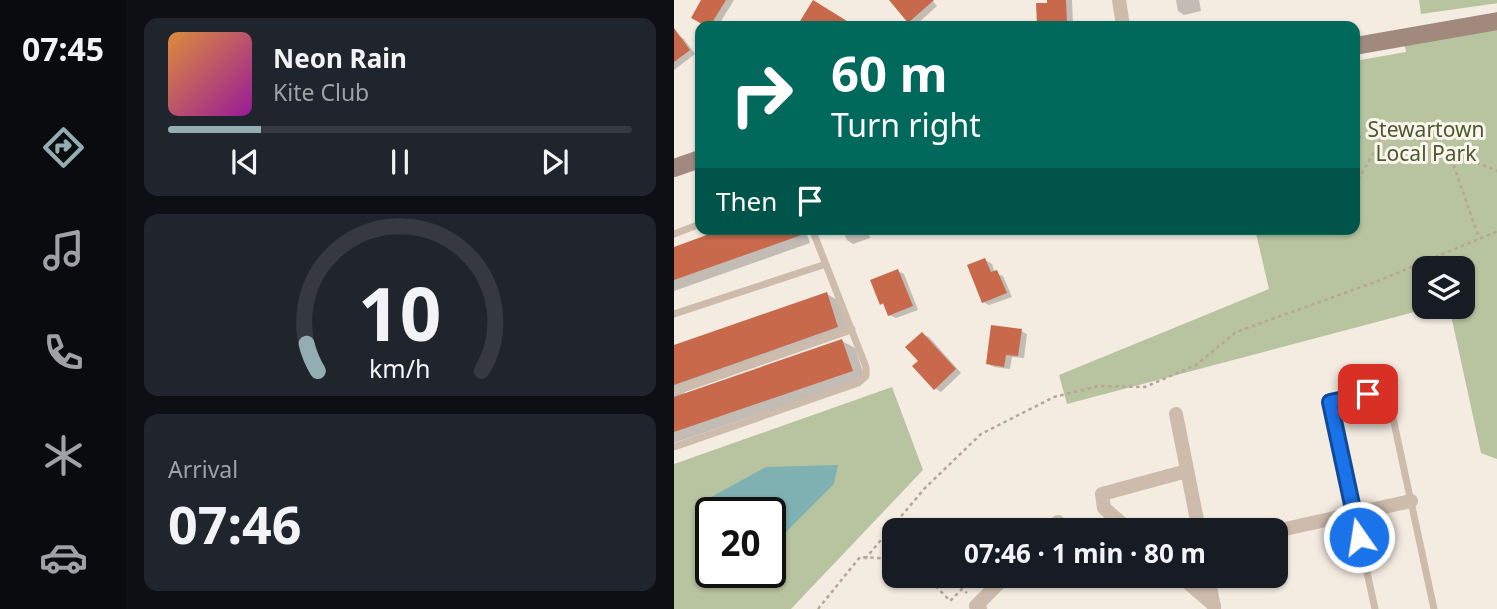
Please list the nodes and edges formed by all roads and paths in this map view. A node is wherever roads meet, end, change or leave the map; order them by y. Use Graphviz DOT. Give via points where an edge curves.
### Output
graph roads {
  1 [pos="1119,0"];
  2 [pos="1122,21"];
  3 [pos="1497,22"];
  4 [pos="1360,45"];
  5 [pos="1415,128"];
  6 [pos="1418,139"];
  7 [pos="1449,152"];
  8 [pos="695,161"];
  9 [pos="674,168"];
  10 [pos="1497,172"];
  11 [pos="1360,177"];
  12 [pos="695,226"];
  13 [pos="1497,232"];
  14 [pos="674,234"];
  15 [pos="814,235"];
  16 [pos="1479,239"];
  17 [pos="826,264"];
  18 [pos="674,314"];
  19 [pos="852,329"];
  20 [pos="674,391"];
  21 [pos="1176,414"];
  22 [pos="674,447"];
  23 [pos="1187,471"];
  24 [pos="1411,501"];
  25 [pos="1354,514"];
  26 [pos="1115,518"];
  27 [pos="1197,518"];
  28 [pos="1288,528"];
  29 [pos="865,559"];
  30 [pos="882,559"];
  31 [pos="938,588"];
  32 [pos="995,588"];
  33 [pos="1193,588"];
  34 [pos="1210,588"];
  35 [pos="977,607"];
  36 [pos="1214,607"];
  37 [pos="818,609"];
  38 [pos="1375,609"];
  39 [pos="1434,609"];
  1 -- 2 [label="street"];
  3 -- 4 [label="street"];
  5 -- 11 [label="path" via="1386,135"];
  6 -- 7 [label="path"];
  7 -- 10 [label="path"];
  7 -- 16 [label="path"];
  8 -- 9 [label="street"];
  12 -- 14 [label="lane"];
  13 -- 16 [label="path"];
  15 -- 17 [label="lane"];
  16 -- 29 [label="path" via="1236,332 1196,365 1145,387 1099,386 1054,397 981,434 925,488"];
  17 -- 18 [label="lane"];
  17 -- 19 [label="lane"];
  19 -- 20 [label="lane"];
  19 -- 22 [label="lane" via="866,367 866,376 858,383"];
  21 -- 23 [label="street"];
  23 -- 26 [label="street" via="1102,494 1104,508"];
  23 -- 27 [label="street"];
  24 -- 25 [label="street"];
  24 -- 25 [label="lane" via="1387,390 1330,402"];
  24 -- 39 [label="lane"];
  25 -- 28 [label="street"];
  25 -- 38 [label="lane"];
  29 -- 30 [label="path"];
  29 -- 37 [label="path" via="860,557"];
  31 -- 35 [label="path" via="950,601 962,589"];
  32 -- 35 [label="street"];
  33 -- 36 [label="street"];
  34 -- 36 [label="street"];
}
